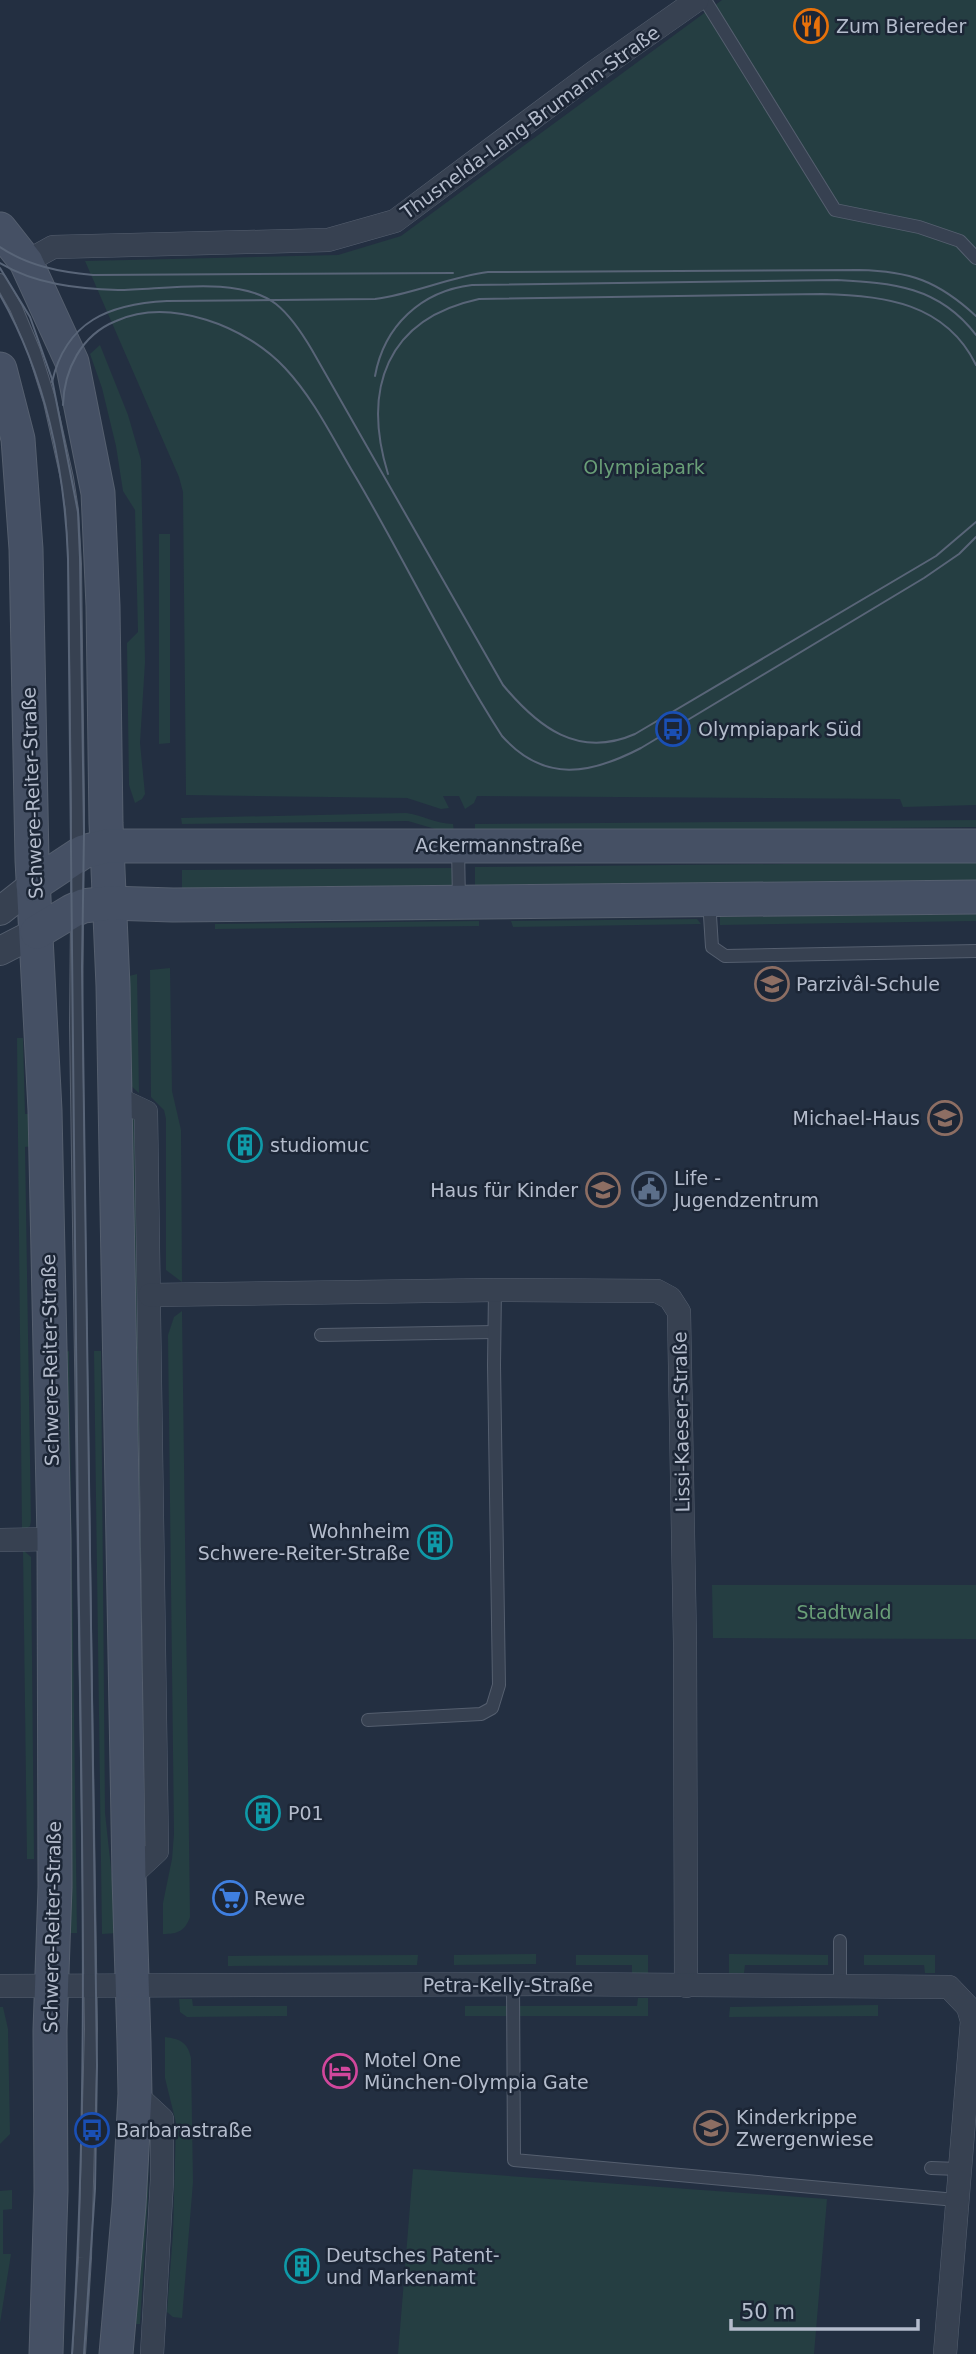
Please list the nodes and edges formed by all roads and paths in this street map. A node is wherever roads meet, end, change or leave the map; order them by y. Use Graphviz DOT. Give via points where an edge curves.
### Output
graph roads {
  1 [pos="697,0"];
  2 [pos="705,0"];
  3 [pos="0,229"];
  4 [pos="976,258"];
  5 [pos="13,271"];
  6 [pos="0,369"];
  7 [pos="458,845"];
  8 [pos="976,846"];
  9 [pos="92,851"];
  10 [pos="33,885"];
  11 [pos="976,897"];
  12 [pos="709,900"];
  13 [pos="458,902"];
  14 [pos="109,903"];
  15 [pos="77,908"];
  16 [pos="0,911"];
  17 [pos="37,932"];
  18 [pos="0,951"];
  19 [pos="976,951"];
  20 [pos="114,1097"];
  21 [pos="495,1290"];
  22 [pos="150,1295"];
  23 [pos="495,1332"];
  24 [pos="321,1335"];
  25 [pos="54,1539"];
  26 [pos="0,1540"];
  27 [pos="368,1720"];
  28 [pos="129,1877"];
  29 [pos="840,1941"];
  30 [pos="513,1984"];
  31 [pos="133,1985"];
  32 [pos="840,1985"];
  33 [pos="0,1986"];
  34 [pos="52,1986"];
  35 [pos="90,1986"];
  36 [pos="686,1986"];
  37 [pos="968,1994"];
  38 [pos="135,2094"];
  39 [pos="930,2168"];
  40 [pos="959,2169"];
  41 [pos="956,2200"];
  42 [pos="46,2354"];
  43 [pos="79,2354"];
  44 [pos="116,2354"];
  45 [pos="152,2354"];
  46 [pos="945,2354"];
  1 -- 5 [label="street, Thusnelda-Lang-Brumann-Straße" via="395,221 328,240 53,247"];
  2 -- 4 [label="lane" via="835,210 919,227 960,242"];
  3 -- 5 [label="main road"];
  5 -- 9 [label="main road" via="72,362 98,494"];
  6 -- 10 [label="main road, Schwere-Reiter-Straße" via="18,439 26,549"];
  7 -- 8 [label="main road, Ackermannstraße"];
  7 -- 9 [label="main road, Ackermannstraße"];
  7 -- 13 [label="lane"];
  9 -- 10 [label="main road"];
  9 -- 14 [label="main road"];
  9 -- 15 [label="lane"];
  10 -- 16 [label="street"];
  10 -- 17 [label="main road, Schwere-Reiter-Straße"];
  11 -- 12 [label="main road"];
  12 -- 13 [label="main road"];
  12 -- 19 [label="lane" via="712,947 725,956"];
  13 -- 14 [label="main road"];
  14 -- 15 [label="main road"];
  14 -- 20 [label="main road"];
  15 -- 17 [label="main road"];
  15 -- 35 [label="lane"];
  17 -- 18 [label="street"];
  17 -- 25 [label="main road, Schwere-Reiter-Straße"];
  20 -- 22 [label="street" via="146,1112"];
  20 -- 28 [label="main road"];
  21 -- 22 [label="street, Lissi-Kaeser-Straße"];
  21 -- 23 [label="lane"];
  21 -- 36 [label="street, Lissi-Kaeser-Straße" via="657,1291 670,1297 679,1312"];
  22 -- 28 [label="street" via="157,1851"];
  23 -- 24 [label="lane"];
  23 -- 27 [label="lane" via="499,1685 492,1708 481,1714"];
  25 -- 26 [label="street"];
  25 -- 34 [label="main road, Schwere-Reiter-Straße"];
  28 -- 31 [label="main road"];
  29 -- 32 [label="lane"];
  30 -- 31 [label="street, Petra-Kelly-Straße"];
  30 -- 36 [label="street, Petra-Kelly-Straße"];
  30 -- 41 [label="lane" via="514,2160"];
  31 -- 35 [label="street, Petra-Kelly-Straße"];
  31 -- 38 [label="main road"];
  32 -- 36 [label="street, Petra-Kelly-Straße"];
  32 -- 37 [label="street, Petra-Kelly-Straße" via="949,1987"];
  33 -- 34 [label="street"];
  34 -- 35 [label="street, Petra-Kelly-Straße"];
  34 -- 42 [label="main road, Schwere-Reiter-Straße"];
  35 -- 43 [label="lane"];
  37 -- 40 [label="street" via="972,2021"];
  38 -- 44 [label="main road"];
  38 -- 45 [label="street" via="162,2119"];
  39 -- 40 [label="lane"];
  40 -- 41 [label="street"];
  41 -- 46 [label="street"];
}
